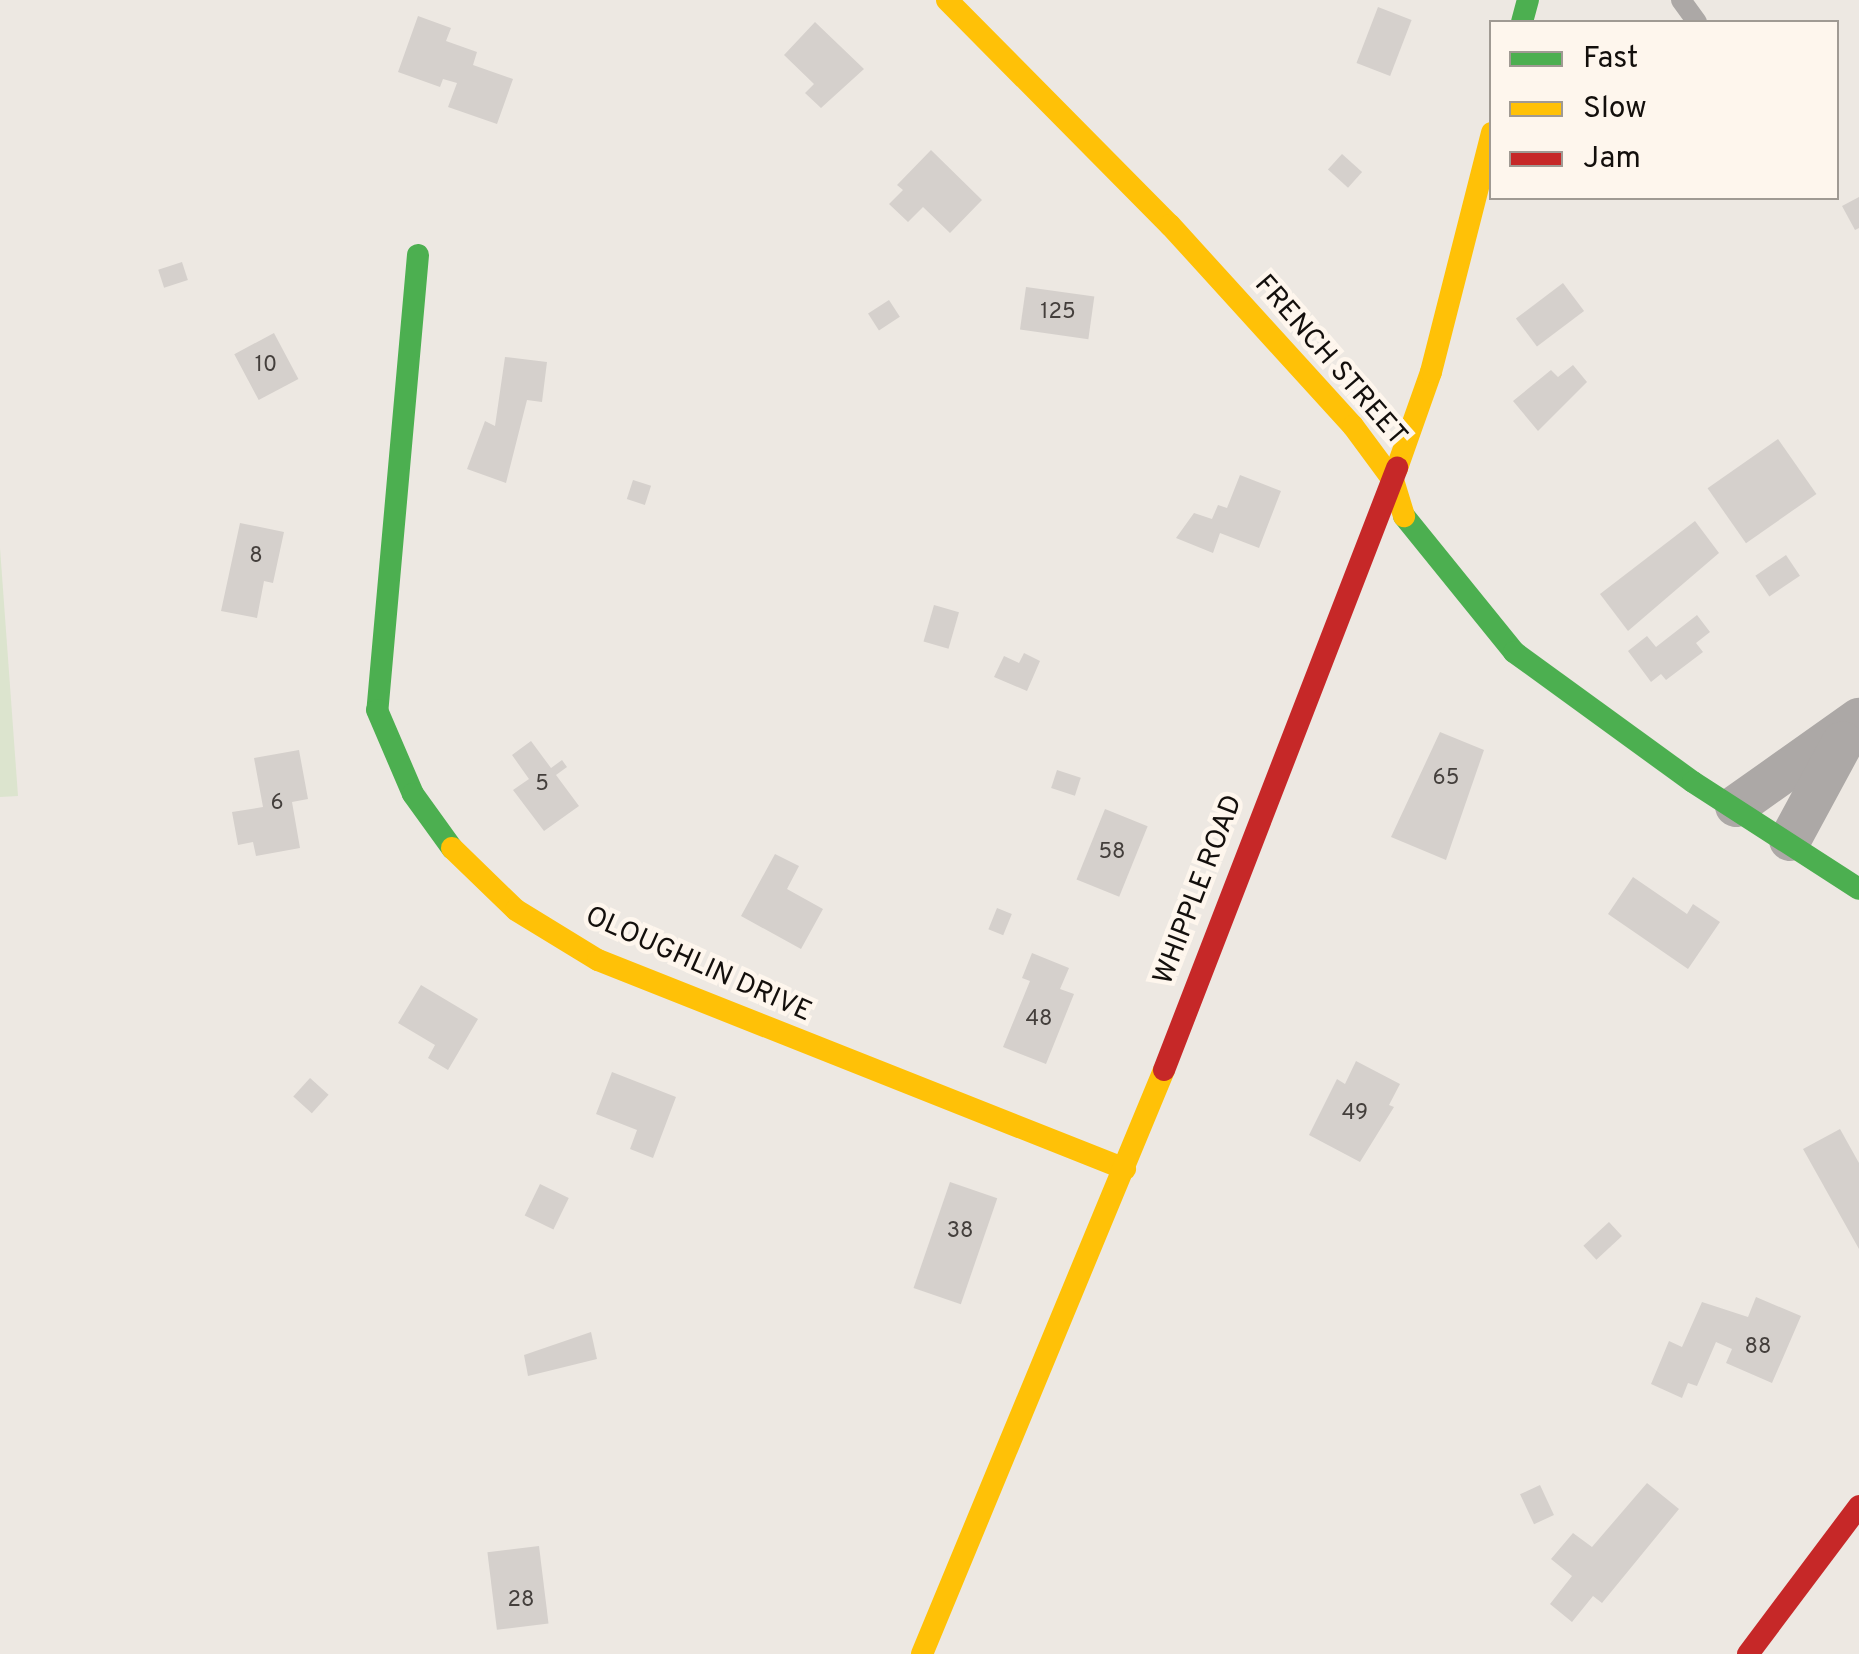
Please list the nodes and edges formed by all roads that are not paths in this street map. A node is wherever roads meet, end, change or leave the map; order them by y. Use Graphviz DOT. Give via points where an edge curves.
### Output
graph roads {
  1 [pos="948,0"];
  2 [pos="1681,0"];
  3 [pos="1696,20"];
  4 [pos="1489,145"];
  5 [pos="418,255"];
  6 [pos="1393,480"];
  7 [pos="1858,720"];
  8 [pos="1736,806"];
  9 [pos="1790,840"];
  10 [pos="1859,889"];
  11 [pos="1125,1169"];
  12 [pos="1859,1506"];
  13 [pos="922,1654"];
  14 [pos="1748,1654"];
  1 -- 6 [label="street, FRENCH STREET" via="1170,225 1353,426"];
  2 -- 3 [label="lane"];
  4 -- 6 [label="street, WHIPPLE ROAD" via="1430,372"];
  5 -- 11 [label="street, OLOUGHLIN DRIVE" via="378,710 414,794 460,860 516,910 598,960"];
  6 -- 8 [label="street, FRENCH STREET" via="1406,528 1514,652"];
  6 -- 11 [label="street, WHIPPLE ROAD"];
  7 -- 8 [label="street"];
  7 -- 9 [label="street" via="1810,793"];
  8 -- 9 [label="street, FRENCH STREET"];
  9 -- 10 [label="street, FRENCH STREET"];
  11 -- 13 [label="street, WHIPPLE ROAD"];
  12 -- 14 [label="street"];
}
